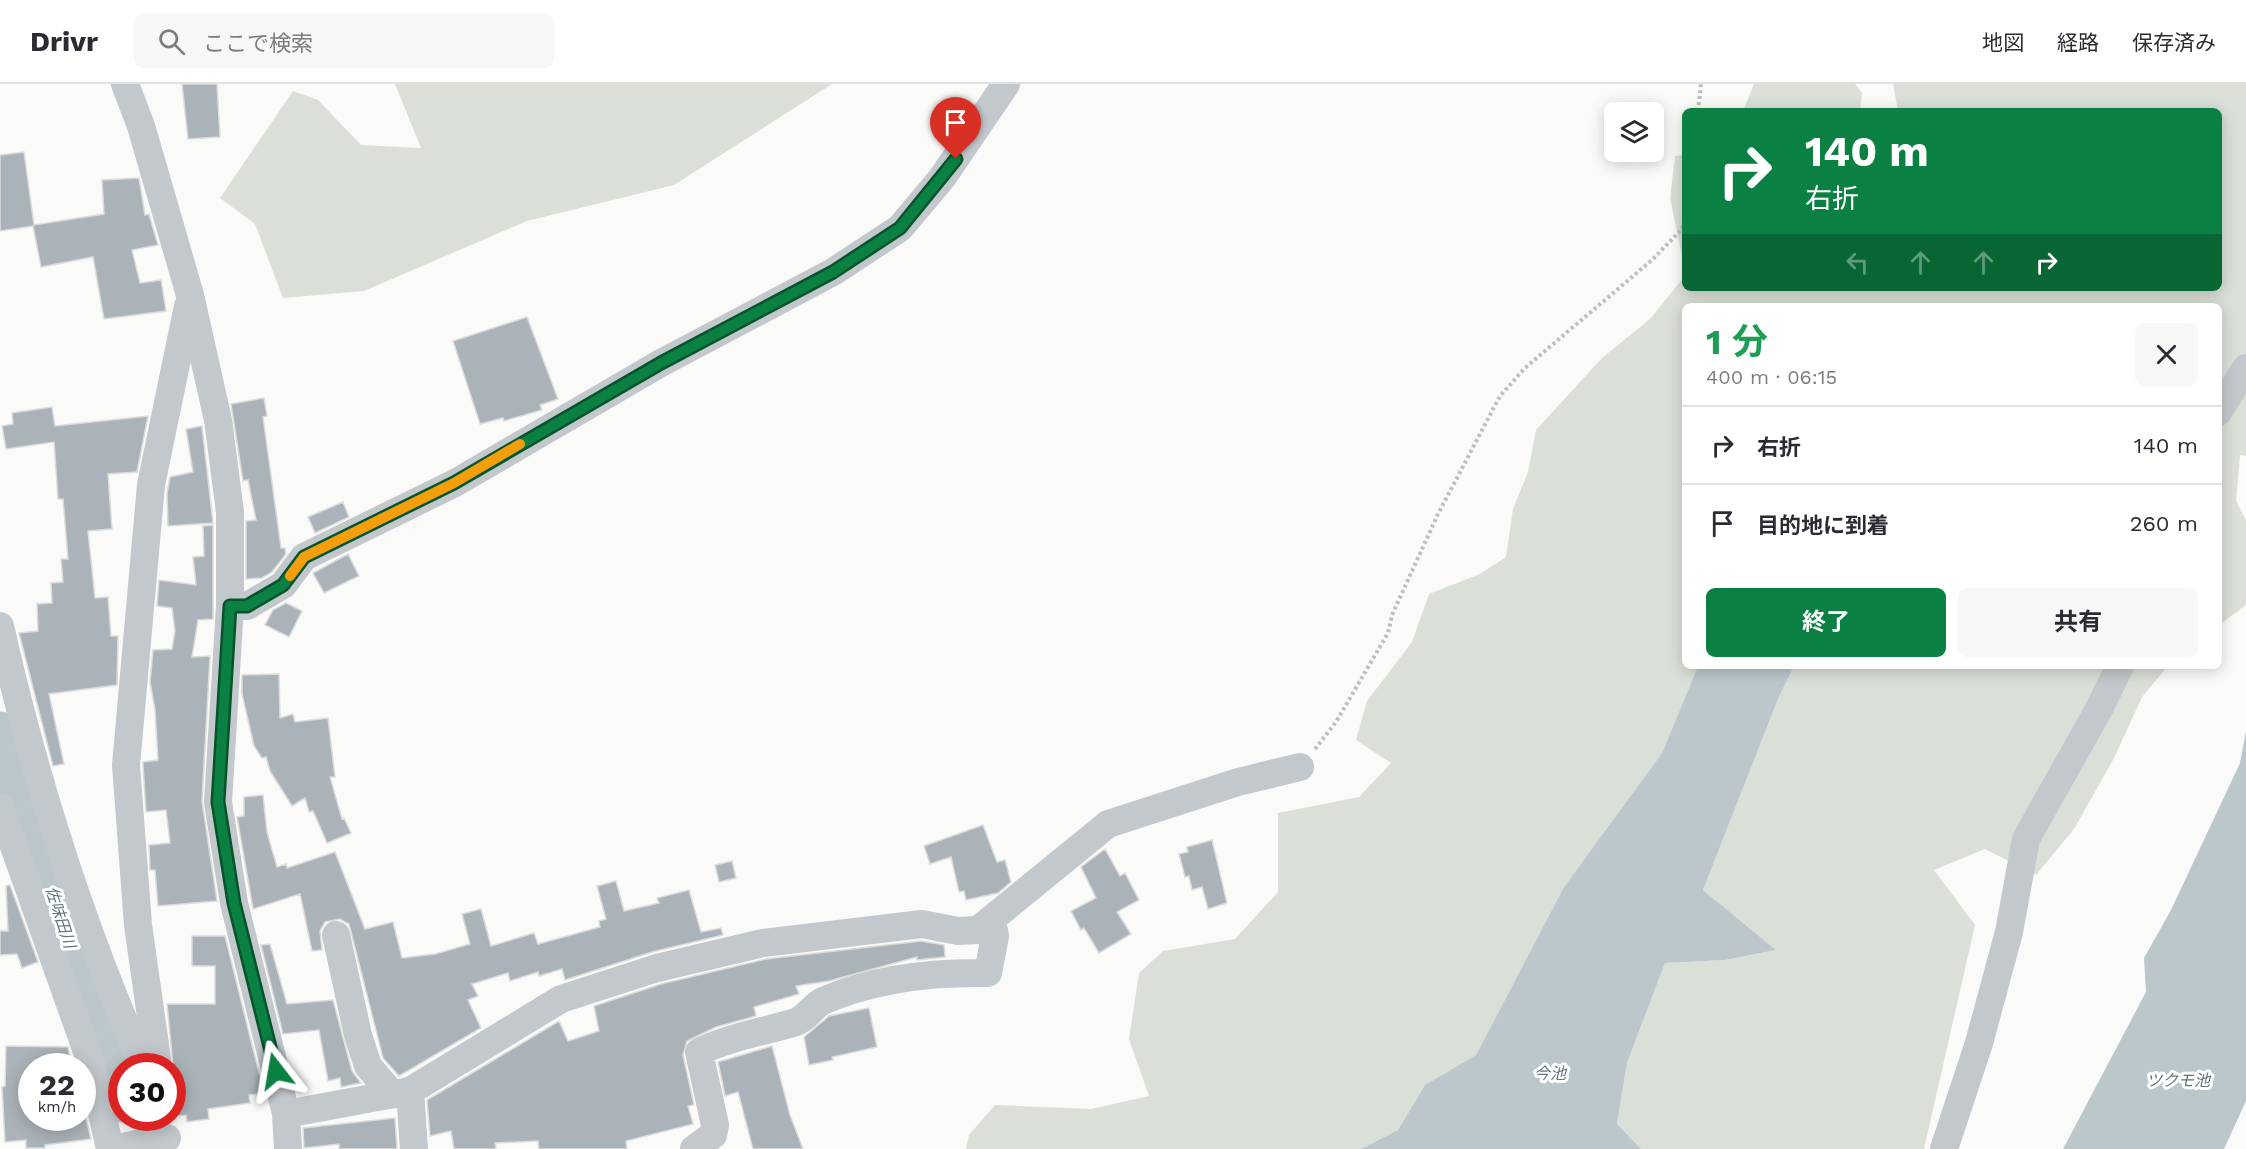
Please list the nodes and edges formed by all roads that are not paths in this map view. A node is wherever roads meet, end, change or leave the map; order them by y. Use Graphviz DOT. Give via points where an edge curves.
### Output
graph roads {
  1 [pos="125,84"];
  2 [pos="1006,84"];
  3 [pos="190,295"];
  4 [pos="2246,368"];
  5 [pos="2222,405"];
  6 [pos="230,606"];
  7 [pos="0,626"];
  8 [pos="2119,669"];
  9 [pos="1300,767"];
  10 [pos="0,807"];
  11 [pos="992,921"];
  12 [pos="336,935"];
  13 [pos="137,1053"];
  14 [pos="156,1053"];
  15 [pos="401,1093"];
  16 [pos="286,1113"];
  17 [pos="164,1136"];
  18 [pos="112,1149"];
  19 [pos="288,1149"];
  20 [pos="414,1149"];
  21 [pos="694,1149"];
  22 [pos="1944,1149"];
  1 -- 3 [label="street"];
  2 -- 6 [label="street" via="942,178 900,228 833,272 661,363 454,483 304,557 283,585 247,606"];
  3 -- 6 [label="street" via="218,420 230,512"];
  3 -- 14 [label="street" via="151,485 126,765 138,925"];
  4 -- 5 [label="street"];
  6 -- 16 [label="street" via="218,802 234,903"];
  7 -- 13 [label="street" via="19,709 58,840 112,996"];
  8 -- 22 [label="street" via="2026,839 2009,932"];
  9 -- 11 [label="street" via="1238,782 1108,824"];
  10 -- 18 [label="street" via="90,1060"];
  11 -- 15 [label="street" via="978,930 958,931 922,924 763,943 657,968 561,999"];
  11 -- 21 [label="street" via="995,936 988,973 947,972 883,982 822,1000 799,1021 699,1052 715,1125 713,1135"];
  12 -- 15 [label="street" via="368,1066"];
  15 -- 16 [label="street"];
  15 -- 20 [label="street"];
  16 -- 19 [label="street"];
  17 -- 18 [label="street"];
}
